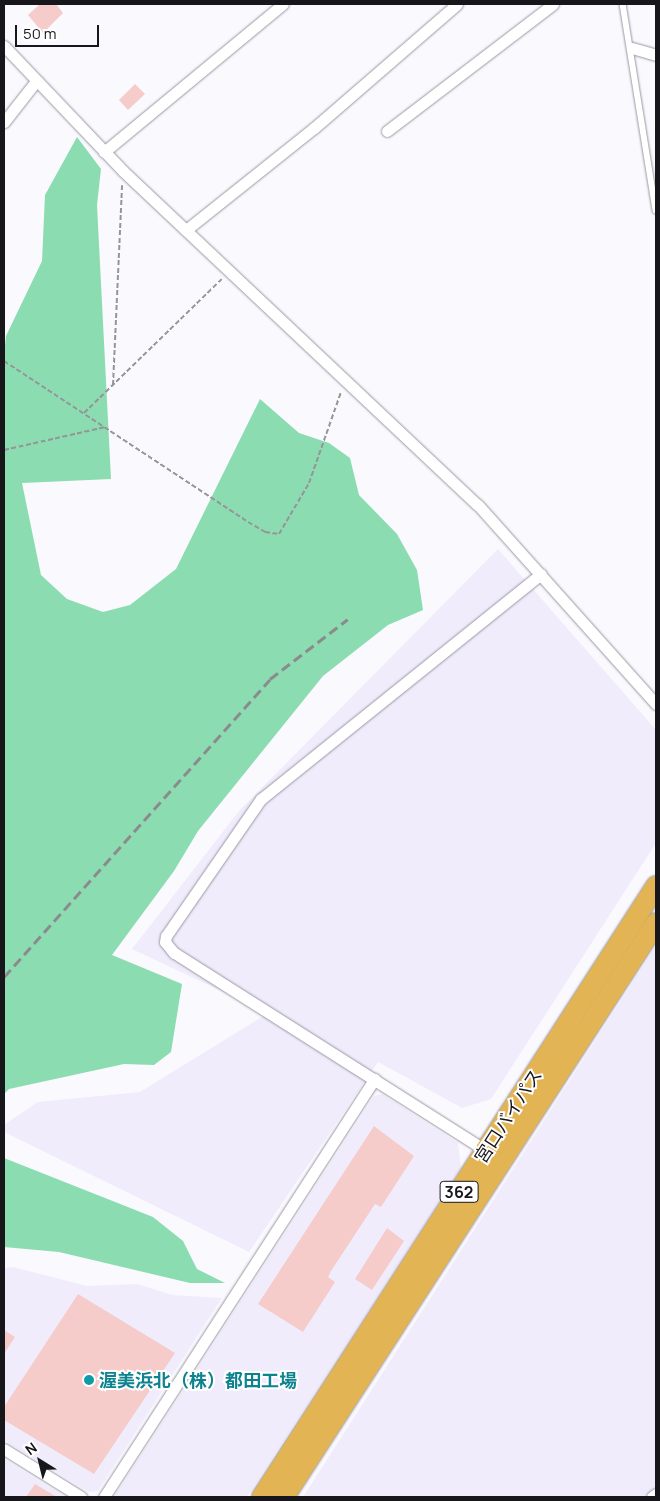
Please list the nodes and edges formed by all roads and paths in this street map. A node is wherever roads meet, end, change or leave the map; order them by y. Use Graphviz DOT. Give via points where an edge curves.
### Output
graph roads {
  1 [pos="283,4"];
  2 [pos="457,4"];
  3 [pos="553,4"];
  4 [pos="623,4"];
  5 [pos="4,46"];
  6 [pos="632,48"];
  7 [pos="656,55"];
  8 [pos="36,82"];
  9 [pos="4,122"];
  10 [pos="387,131"];
  11 [pos="104,152"];
  12 [pos="123,171"];
  13 [pos="656,210"];
  14 [pos="186,230"];
  15 [pos="230,272"];
  16 [pos="4,361"];
  17 [pos="346,380"];
  18 [pos="113,385"];
  19 [pos="84,414"];
  20 [pos="105,427"];
  21 [pos="4,450"];
  22 [pos="541,574"];
  23 [pos="656,704"];
  24 [pos="656,886"];
  25 [pos="656,923"];
  26 [pos="374,1079"];
  27 [pos="485,1150"];
  28 [pos="4,1449"];
  29 [pos="656,1494"];
  30 [pos="81,1497"];
  31 [pos="104,1497"];
  32 [pos="262,1497"];
  33 [pos="284,1497"];
  34 [pos="652,1497"];
  1 -- 11 [label="street"];
  2 -- 14 [label="street" via="314,128"];
  3 -- 10 [label="street"];
  4 -- 6 [label="lane"];
  5 -- 8 [label="street"];
  6 -- 7 [label="street"];
  6 -- 13 [label="lane"];
  8 -- 9 [label="street"];
  8 -- 11 [label="street"];
  11 -- 12 [label="street"];
  12 -- 14 [label="street"];
  12 -- 18 [label="path"];
  14 -- 15 [label="street"];
  15 -- 17 [label="street"];
  15 -- 18 [label="path"];
  16 -- 19 [label="path"];
  17 -- 20 [label="path" via="308,483 279,534 248,522"];
  17 -- 22 [label="street" via="478,505"];
  18 -- 19 [label="path"];
  19 -- 20 [label="path"];
  20 -- 21 [label="path"];
  22 -- 23 [label="street"];
  22 -- 26 [label="street" via="261,799 166,936 165,942 174,953"];
  24 -- 27 [label="highway, 宮口バイパス / 362"];
  25 -- 33 [label="highway, 宮口バイパス / 362"];
  26 -- 27 [label="street"];
  26 -- 31 [label="street"];
  27 -- 32 [label="highway, 宮口バイパス / 362"];
  28 -- 30 [label="street"];
  29 -- 34 [label="street"];
}
